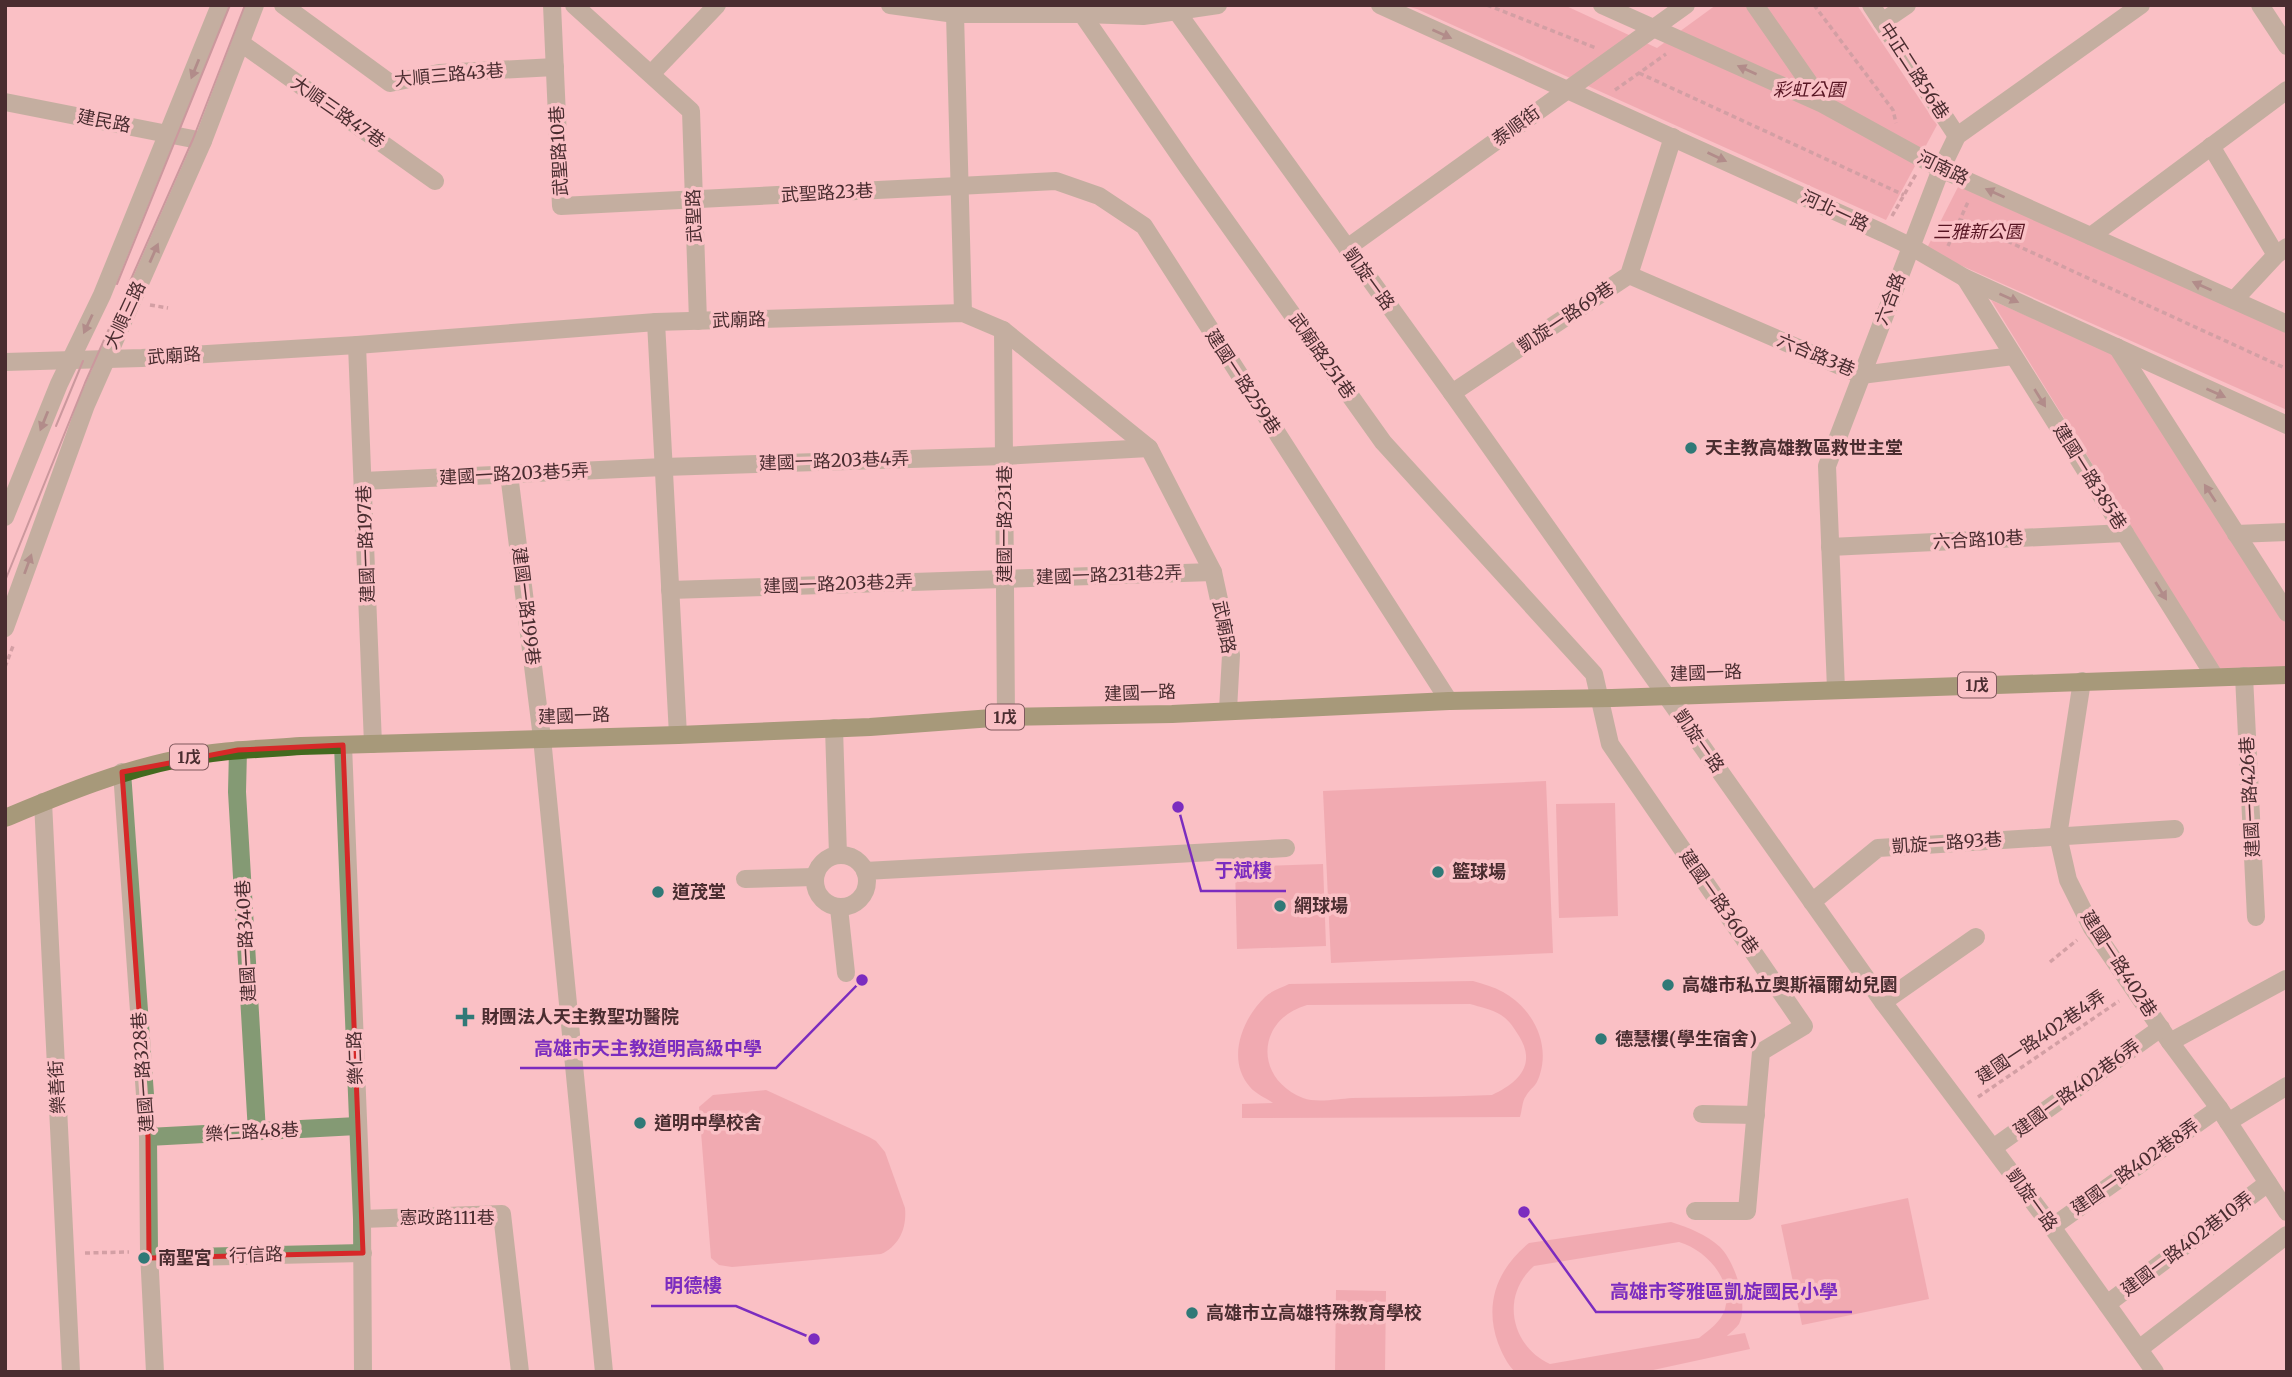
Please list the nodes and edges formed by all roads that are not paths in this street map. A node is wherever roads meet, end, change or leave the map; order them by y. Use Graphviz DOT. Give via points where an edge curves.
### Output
graph roads {
  1 [pos="220,5"];
  2 [pos="255,5"];
  3 [pos="284,5"];
  4 [pos="552,5"];
  5 [pos="574,5"];
  6 [pos="717,5"];
  7 [pos="890,5"];
  8 [pos="1218,5"];
  9 [pos="1380,5"];
  10 [pos="1602,5"];
  11 [pos="1686,5"];
  12 [pos="1755,5"];
  13 [pos="1871,5"];
  14 [pos="1907,5"];
  15 [pos="2141,5"];
  16 [pos="2260,5"];
  17 [pos="1174,9"];
  18 [pos="955,14"];
  19 [pos="1082,14"];
  20 [pos="1882,22"];
  21 [pos="1654,28"];
  22 [pos="240,43"];
  23 [pos="2287,46"];
  24 [pos="555,67"];
  25 [pos="652,73"];
  26 [pos="1566,90"];
  27 [pos="2287,90"];
  28 [pos="5,102"];
  29 [pos="1823,104"];
  30 [pos="169,133"];
  31 [pos="1957,136"];
  32 [pos="1673,137"];
  33 [pos="203,141"];
  34 [pos="2211,146"];
  35 [pos="1941,169"];
  36 [pos="435,181"];
  37 [pos="960,187"];
  38 [pos="694,200"];
  39 [pos="2091,236"];
  40 [pos="1910,246"];
  41 [pos="1347,248"];
  42 [pos="2281,251"];
  43 [pos="1629,275"];
  44 [pos="1965,278"];
  45 [pos="2234,300"];
  46 [pos="963,313"];
  47 [pos="698,321"];
  48 [pos="656,323"];
  49 [pos="2287,324"];
  50 [pos="1003,330"];
  51 [pos="357,345"];
  52 [pos="2116,347"];
  53 [pos="2014,356"];
  54 [pos="72,359"];
  55 [pos="104,359"];
  56 [pos="5,362"];
  57 [pos="1861,375"];
  58 [pos="1452,393"];
  59 [pos="2287,425"];
  60 [pos="1149,448"];
  61 [pos="1004,456"];
  62 [pos="664,467"];
  63 [pos="509,474"];
  64 [pos="363,481"];
  65 [pos="5,517"];
  66 [pos="2287,531"];
  67 [pos="2125,533"];
  68 [pos="2236,534"];
  69 [pos="1830,547"];
  70 [pos="1213,572"];
  71 [pos="1005,578"];
  72 [pos="670,590"];
  73 [pos="2287,612"];
  74 [pos="5,628"];
  75 [pos="1594,674"];
  76 [pos="2287,675"];
  77 [pos="2244,676"];
  78 [pos="2215,677"];
  79 [pos="2082,681"];
  80 [pos="1836,689"];
  81 [pos="1667,695"];
  82 [pos="1600,698"];
  83 [pos="1449,701"];
  84 [pos="1228,710"];
  85 [pos="1006,717"];
  86 [pos="834,728"];
  87 [pos="678,735"];
  88 [pos="542,738"];
  89 [pos="373,744"];
  90 [pos="343,745"];
  91 [pos="238,750"];
  92 [pos="122,772"];
  93 [pos="43,802"];
  94 [pos="5,818"];
  95 [pos="2175,829"];
  96 [pos="2058,836"];
  97 [pos="1286,848"];
  98 [pos="838,855"];
  99 [pos="865,871"];
  100 [pos="814,877"];
  101 [pos="746,879"];
  102 [pos="1812,902"];
  103 [pos="839,908"];
  104 [pos="2256,917"];
  105 [pos="1976,937"];
  106 [pos="846,973"];
  107 [pos="2286,979"];
  108 [pos="1883,1002"];
  109 [pos="2165,1035"];
  110 [pos="2287,1086"];
  111 [pos="1702,1114"];
  112 [pos="1756,1115"];
  113 [pos="2224,1115"];
  114 [pos="357,1126"];
  115 [pos="257,1132"];
  116 [pos="148,1137"];
  117 [pos="1993,1148"];
  118 [pos="2268,1183"];
  119 [pos="2284,1202"];
  120 [pos="1695,1211"];
  121 [pos="362,1219"];
  122 [pos="2052,1227"];
  123 [pos="2287,1235"];
  124 [pos="363,1253"];
  125 [pos="149,1255"];
  126 [pos="2107,1304"];
  127 [pos="2139,1349"];
  128 [pos="71,1372"];
  129 [pos="155,1372"];
  130 [pos="363,1372"];
  131 [pos="520,1372"];
  132 [pos="604,1372"];
  133 [pos="2155,1372"];
  1 -- 30 [label="street, 大順三路, one-way"];
  2 -- 22 [label="street, 大順三路"];
  3 -- 24 [label="street, 大順三路43巷" via="390,83 439,73"];
  4 -- 24 [label="street, 武聖路10巷"];
  5 -- 25 [label="street"];
  6 -- 25 [label="street"];
  7 -- 18 [label="street"];
  8 -- 17 [label="street"];
  9 -- 26 [label="street, 河北一路, one-way"];
  10 -- 21 [label="street, 河南路"];
  11 -- 21 [label="street, 泰順街"];
  12 -- 29 [label="street"];
  13 -- 20 [label="street, 中正二路56巷"];
  14 -- 20 [label="street"];
  15 -- 31 [label="street, 六合路"];
  16 -- 23 [label="street"];
  17 -- 19 [label="street" via="1143,16"];
  17 -- 41 [label="street, 凱旋一路"];
  18 -- 19 [label="street"];
  18 -- 37 [label="street"];
  19 -- 75 [label="street, 武廟路251巷" via="1383,442"];
  20 -- 31 [label="street, 中正二路56巷"];
  21 -- 26 [label="street, 泰順街"];
  29 -- 21 [label="street, 河南路, one-way"];
  22 -- 33 [label="street, 大順三路"];
  22 -- 36 [label="street, 大順三路47巷"];
  24 -- 38 [label="street, 武聖路10巷" via="562,206"];
  25 -- 38 [label="street, 武聖路" via="691,111"];
  26 -- 32 [label="street, 河北一路"];
  26 -- 41 [label="street, 泰順街"];
  27 -- 34 [label="street"];
  28 -- 30 [label="street, 建民路"];
  29 -- 35 [label="street, 河南路"];
  30 -- 33 [label="street, 建民路"];
  30 -- 54 [label="street, 大順三路, one-way"];
  31 -- 35 [label="street, 六合路"];
  32 -- 40 [label="street, 河北一路, one-way"];
  32 -- 43 [label="street, 凱旋一路69巷"];
  55 -- 33 [label="street, 大順三路, one-way"];
  34 -- 39 [label="street"];
  34 -- 42 [label="street"];
  39 -- 35 [label="street, 河南路, one-way"];
  35 -- 40 [label="street, 六合路"];
  37 -- 38 [label="street, 武聖路23巷"];
  37 -- 46 [label="street"];
  37 -- 83 [label="street, 建國一路259巷" via="1056,181 1099,196 1144,226"];
  38 -- 47 [label="street, 武聖路"];
  45 -- 39 [label="street, 河南路, one-way"];
  40 -- 44 [label="street, 河北一路"];
  40 -- 57 [label="street, 六合路"];
  41 -- 58 [label="street, 凱旋一路"];
  42 -- 45 [label="street"];
  43 -- 57 [label="street, 六合路3巷"];
  43 -- 58 [label="street, 凱旋一路69巷"];
  44 -- 52 [label="street, 河北一路, one-way"];
  44 -- 53 [label="street, 建國一路385巷"];
  45 -- 49 [label="street, 河南路"];
  46 -- 47 [label="street, 武廟路"];
  46 -- 50 [label="street, 武廟路"];
  47 -- 48 [label="street, 武廟路"];
  48 -- 51 [label="street, 武廟路"];
  48 -- 62 [label="street"];
  50 -- 60 [label="street, 武廟路"];
  50 -- 61 [label="street, 建國一路231巷"];
  51 -- 55 [label="street, 武廟路"];
  51 -- 64 [label="street, 建國一路197巷"];
  52 -- 59 [label="street, 河北一路, one-way"];
  68 -- 52 [label="street, one-way"];
  53 -- 57 [label="street, 六合路3巷"];
  53 -- 67 [label="street, 建國一路385巷, one-way"];
  54 -- 55 [label="street, 武廟路"];
  54 -- 56 [label="street, 武廟路"];
  54 -- 65 [label="street, 大順三路, one-way"];
  74 -- 55 [label="street, 大順三路, one-way"];
  57 -- 69 [label="street, 六合路" via="1827,466"];
  58 -- 81 [label="street, 凱旋一路"];
  60 -- 61 [label="street, 建國一路203巷4弄"];
  60 -- 70 [label="street, 武廟路"];
  61 -- 62 [label="street, 建國一路203巷4弄"];
  61 -- 71 [label="street, 建國一路231巷"];
  62 -- 63 [label="street, 建國一路203巷5弄"];
  62 -- 72 [label="street"];
  63 -- 64 [label="street, 建國一路203巷5弄"];
  63 -- 88 [label="street, 建國一路199巷"];
  64 -- 89 [label="street, 建國一路197巷"];
  66 -- 68 [label="street"];
  67 -- 69 [label="street, 六合路10巷"];
  67 -- 78 [label="street, 建國一路385巷, one-way"];
  68 -- 73 [label="street"];
  69 -- 80 [label="street, 六合路"];
  70 -- 71 [label="street, 建國一路231巷2弄"];
  70 -- 84 [label="street, 武廟路" via="1231,655"];
  71 -- 72 [label="street, 建國一路203巷2弄"];
  71 -- 85 [label="street, 建國一路231巷"];
  72 -- 87 [label="street"];
  75 -- 82 [label="street, 建國一路360巷"];
  76 -- 77 [label="main road, 建國一路 / 1戊"];
  77 -- 78 [label="main road, 建國一路 / 1戊"];
  77 -- 104 [label="street, 建國一路426巷"];
  78 -- 79 [label="main road, 建國一路 / 1戊"];
  79 -- 80 [label="main road, 建國一路 / 1戊"];
  79 -- 96 [label="street, 建國一路402巷"];
  80 -- 81 [label="main road, 建國一路 / 1戊"];
  81 -- 82 [label="main road, 建國一路 / 1戊"];
  81 -- 102 [label="street, 凱旋一路"];
  82 -- 83 [label="main road, 建國一路 / 1戊"];
  82 -- 112 [label="street, 建國一路360巷" via="1610,744 1804,1026 1761,1052"];
  83 -- 84 [label="main road, 建國一路 / 1戊"];
  84 -- 85 [label="main road, 建國一路 / 1戊"];
  85 -- 86 [label="main road, 建國一路 / 1戊"];
  86 -- 87 [label="main road, 建國一路 / 1戊"];
  86 -- 98 [label="street"];
  87 -- 88 [label="main road, 建國一路 / 1戊"];
  88 -- 89 [label="main road, 建國一路 / 1戊"];
  88 -- 132 [label="street, 建國一路199巷"];
  89 -- 90 [label="main road, 建國一路 / 1戊"];
  90 -- 91 [label="main road, 建國一路 / 1戊"];
  90 -- 114 [label="street, 樂仁路"];
  91 -- 92 [label="main road, 建國一路 / 1戊"];
  91 -- 115 [label="street, 建國一路340巷"];
  92 -- 93 [label="main road, 建國一路 / 1戊"];
  92 -- 116 [label="street, 建國一路328巷"];
  93 -- 94 [label="main road, 建國一路 / 1戊"];
  93 -- 128 [label="street, 樂善街"];
  95 -- 96 [label="street, 凱旋一路93巷"];
  96 -- 102 [label="street, 凱旋一路93巷" via="1878,848"];
  96 -- 109 [label="street, 建國一路402巷" via="2068,880 2092,928"];
  97 -- 99 [label="street"];
  98 -- 99 [label="street" via="854,858"];
  98 -- 100 [label="street" via="822,862"];
  99 -- 103 [label="street" via="863,895 849,907"];
  100 -- 101 [label="street"];
  100 -- 103 [label="street" via="817,894"];
  102 -- 108 [label="street, 凱旋一路"];
  103 -- 106 [label="street"];
  105 -- 108 [label="street"];
  107 -- 109 [label="street, 建國一路402巷6弄"];
  108 -- 117 [label="street, 凱旋一路"];
  109 -- 113 [label="street, 建國一路402巷"];
  109 -- 117 [label="street, 建國一路402巷6弄"];
  110 -- 113 [label="street, 建國一路402巷8弄"];
  111 -- 112 [label="street"];
  112 -- 120 [label="street, 建國一路360巷" via="1747,1211"];
  113 -- 118 [label="street, 建國一路402巷"];
  113 -- 122 [label="street, 建國一路402巷8弄"];
  114 -- 115 [label="street, 樂仁路48巷"];
  114 -- 121 [label="street, 樂仁路"];
  115 -- 116 [label="street, 樂仁路48巷"];
  116 -- 125 [label="street, 建國一路328巷"];
  117 -- 122 [label="street, 凱旋一路"];
  118 -- 119 [label="street, 建國一路402巷"];
  118 -- 126 [label="street, 建國一路402巷10弄"];
  121 -- 124 [label="street, 樂仁路"];
  121 -- 131 [label="street, 憲政路111巷" via="502,1214"];
  122 -- 126 [label="street, 凱旋一路"];
  123 -- 127 [label="street"];
  124 -- 125 [label="street, 行信路"];
  124 -- 130 [label="street, 樂仁路"];
  125 -- 129 [label="street, 建國一路328巷"];
  126 -- 127 [label="street, 凱旋一路"];
  127 -- 133 [label="street, 凱旋一路"];
}
